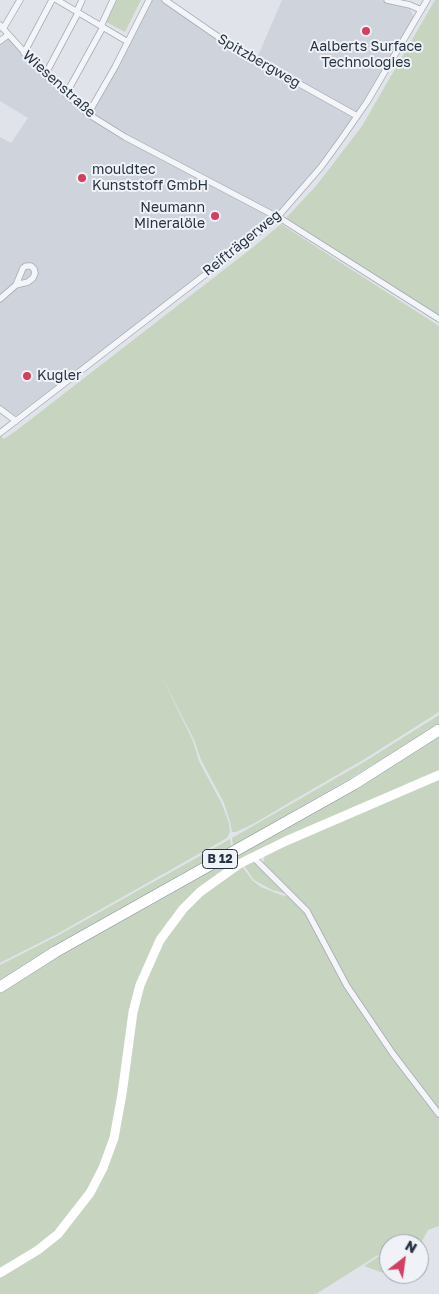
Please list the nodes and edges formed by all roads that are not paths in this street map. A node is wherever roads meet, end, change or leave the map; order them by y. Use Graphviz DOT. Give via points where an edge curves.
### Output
graph roads {
  1 [pos="20,0"];
  2 [pos="52,0"];
  3 [pos="57,0"];
  4 [pos="82,0"];
  5 [pos="113,0"];
  6 [pos="148,0"];
  7 [pos="165,0"];
  8 [pos="387,0"];
  9 [pos="427,0"];
  10 [pos="421,10"];
  11 [pos="78,12"];
  12 [pos="102,26"];
  13 [pos="2,27"];
  14 [pos="8,35"];
  15 [pos="0,41"];
  16 [pos="128,42"];
  17 [pos="24,53"];
  18 [pos="45,75"];
  19 [pos="66,94"];
  20 [pos="88,114"];
  21 [pos="357,116"];
  22 [pos="280,218"];
  23 [pos="16,286"];
  24 [pos="0,299"];
  25 [pos="439,319"];
  26 [pos="0,409"];
  27 [pos="16,422"];
  28 [pos="0,433"];
  29 [pos="439,730"];
  30 [pos="439,775"];
  31 [pos="253,857"];
  32 [pos="0,986"];
  33 [pos="439,1114"];
  34 [pos="0,1273"];
  1 -- 13 [label="street"];
  2 -- 17 [label="street"];
  3 -- 11 [label="street"];
  4 -- 11 [label="street"];
  5 -- 12 [label="street"];
  6 -- 16 [label="street"];
  7 -- 21 [label="street, Spitzbergweg" via="230,45"];
  8 -- 10 [label="street"];
  9 -- 10 [label="street, Reifträgerweg"];
  10 -- 21 [label="street, Reifträgerweg"];
  11 -- 12 [label="street"];
  11 -- 18 [label="street"];
  12 -- 16 [label="street"];
  12 -- 19 [label="street"];
  13 -- 14 [label="street, Wiesenstraße"];
  14 -- 15 [label="street"];
  14 -- 17 [label="street, Wiesenstraße"];
  16 -- 20 [label="street"];
  17 -- 18 [label="street, Wiesenstraße"];
  18 -- 19 [label="street, Wiesenstraße"];
  19 -- 20 [label="street, Wiesenstraße"];
  20 -- 22 [label="street, Wiesenstraße" via="125,137"];
  21 -- 22 [label="street, Reifträgerweg"];
  22 -- 25 [label="street, Wiesenstraße"];
  22 -- 27 [label="street, Reifträgerweg"];
  23 -- 24 [label="street"];
  26 -- 27 [label="street"];
  27 -- 28 [label="street, Reifträgerweg"];
  29 -- 32 [label="highway, B 12" via="354,784"];
  30 -- 31 [label="main road"];
  31 -- 33 [label="street" via="307,911 347,986"];
  31 -- 34 [label="main road" via="224,873 200,892 160,940 140,985 133,1012 114,1138 103,1168 90,1193 58,1234"];
}
